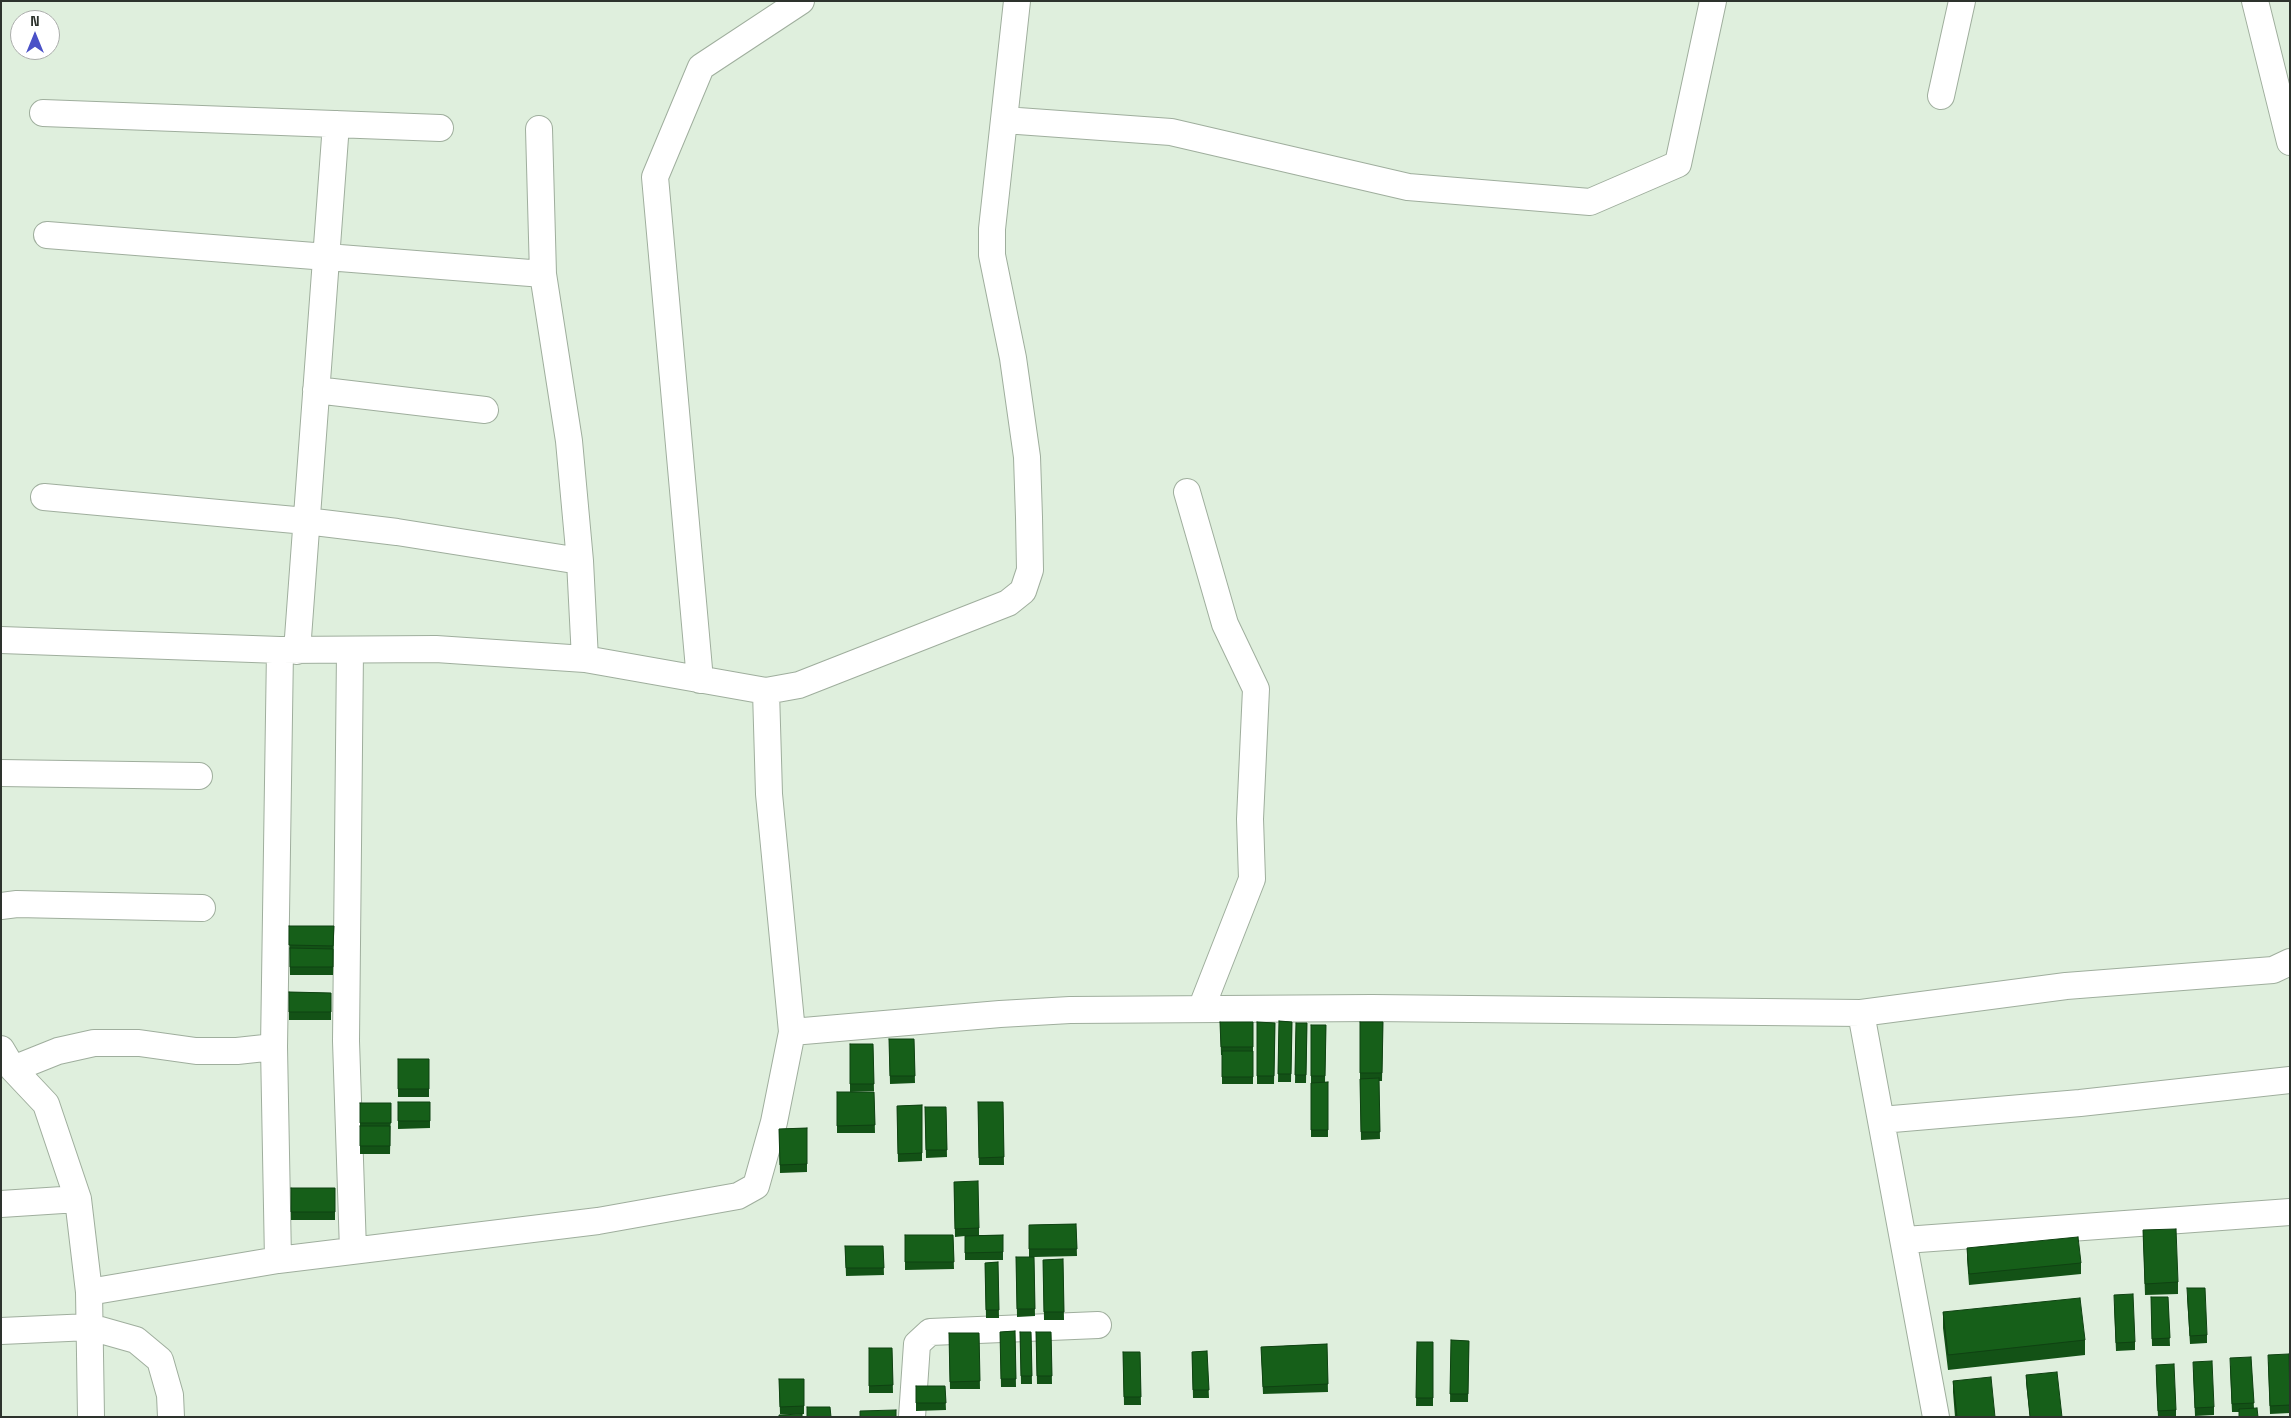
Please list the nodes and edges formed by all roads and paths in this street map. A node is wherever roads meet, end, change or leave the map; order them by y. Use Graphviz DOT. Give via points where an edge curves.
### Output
graph roads {
  1 [pos="801,1"];
  2 [pos="1017,1"];
  3 [pos="1713,1"];
  4 [pos="1962,1"];
  5 [pos="2255,1"];
  6 [pos="2280,70"];
  7 [pos="1941,96"];
  8 [pos="43,113"];
  9 [pos="1004,120"];
  10 [pos="336,124"];
  11 [pos="440,128"];
  12 [pos="539,129"];
  13 [pos="2290,142"];
  14 [pos="46,235"];
  15 [pos="326,258"];
  16 [pos="543,274"];
  17 [pos="316,390"];
  18 [pos="485,410"];
  19 [pos="1187,492"];
  20 [pos="44,497"];
  21 [pos="306,521"];
  22 [pos="580,561"];
  23 [pos="1,640"];
  24 [pos="288,650"];
  25 [pos="350,651"];
  26 [pos="586,659"];
  27 [pos="700,680"];
  28 [pos="766,691"];
  29 [pos="1,773"];
  30 [pos="199,776"];
  31 [pos="1,906"];
  32 [pos="202,908"];
  33 [pos="2290,962"];
  34 [pos="1202,1009"];
  35 [pos="1861,1013"];
  36 [pos="792,1032"];
  37 [pos="274,1047"];
  38 [pos="7,1059"];
  39 [pos="2290,1080"];
  40 [pos="1881,1120"];
  41 [pos="78,1200"];
  42 [pos="1,1204"];
  43 [pos="2290,1212"];
  44 [pos="1905,1240"];
  45 [pos="354,1250"];
  46 [pos="278,1260"];
  47 [pos="89,1292"];
  48 [pos="1098,1325"];
  49 [pos="90,1327"];
  50 [pos="1,1331"];
  51 [pos="91,1417"];
  52 [pos="171,1417"];
  53 [pos="912,1417"];
  54 [pos="1936,1417"];
  1 -- 27 [label="street" via="701,67 655,177"];
  2 -- 9 [label="street"];
  3 -- 9 [label="street" via="1678,164 1590,202 1408,187 1170,132"];
  4 -- 7 [label="street"];
  5 -- 6 [label="street"];
  6 -- 13 [label="street"];
  8 -- 10 [label="street"];
  9 -- 28 [label="street" via="992,255 1013,358 1026,457 1030,570 1023,591 1008,603 799,684"];
  10 -- 11 [label="street"];
  10 -- 15 [label="street"];
  12 -- 16 [label="street"];
  14 -- 15 [label="street"];
  15 -- 16 [label="street"];
  15 -- 17 [label="street"];
  16 -- 22 [label="street" via="569,441"];
  17 -- 18 [label="street"];
  17 -- 21 [label="street"];
  19 -- 34 [label="street" via="1225,624 1256,689 1250,819 1252,879"];
  20 -- 21 [label="street"];
  21 -- 22 [label="street"];
  21 -- 24 [label="street"];
  22 -- 26 [label="street"];
  23 -- 24 [label="street"];
  24 -- 25 [label="street"];
  24 -- 37 [label="street"];
  25 -- 26 [label="street" via="436,649"];
  25 -- 45 [label="street" via="346,1042"];
  26 -- 27 [label="street"];
  27 -- 28 [label="street"];
  28 -- 36 [label="street" via="769,794"];
  29 -- 30 [label="street"];
  31 -- 32 [label="street"];
  33 -- 35 [label="street" via="2274,970 2066,986"];
  34 -- 35 [label="street"];
  34 -- 36 [label="street" via="1026,1013"];
  35 -- 40 [label="street"];
  36 -- 45 [label="street" via="774,1122 756,1186 738,1196 598,1221"];
  37 -- 38 [label="street" via="196,1051 139,1043 94,1043"];
  37 -- 46 [label="street"];
  38 -- 41 [label="street" via="46,1104"];
  39 -- 40 [label="street"];
  40 -- 44 [label="street"];
  41 -- 42 [label="street"];
  41 -- 47 [label="street"];
  43 -- 44 [label="street"];
  44 -- 54 [label="street"];
  45 -- 46 [label="street"];
  46 -- 47 [label="street"];
  47 -- 49 [label="street"];
  48 -- 53 [label="street" via="930,1332 917,1344"];
  49 -- 50 [label="street"];
  49 -- 51 [label="street"];
  49 -- 52 [label="street" via="136,1340 160,1360 170,1395"];
}
